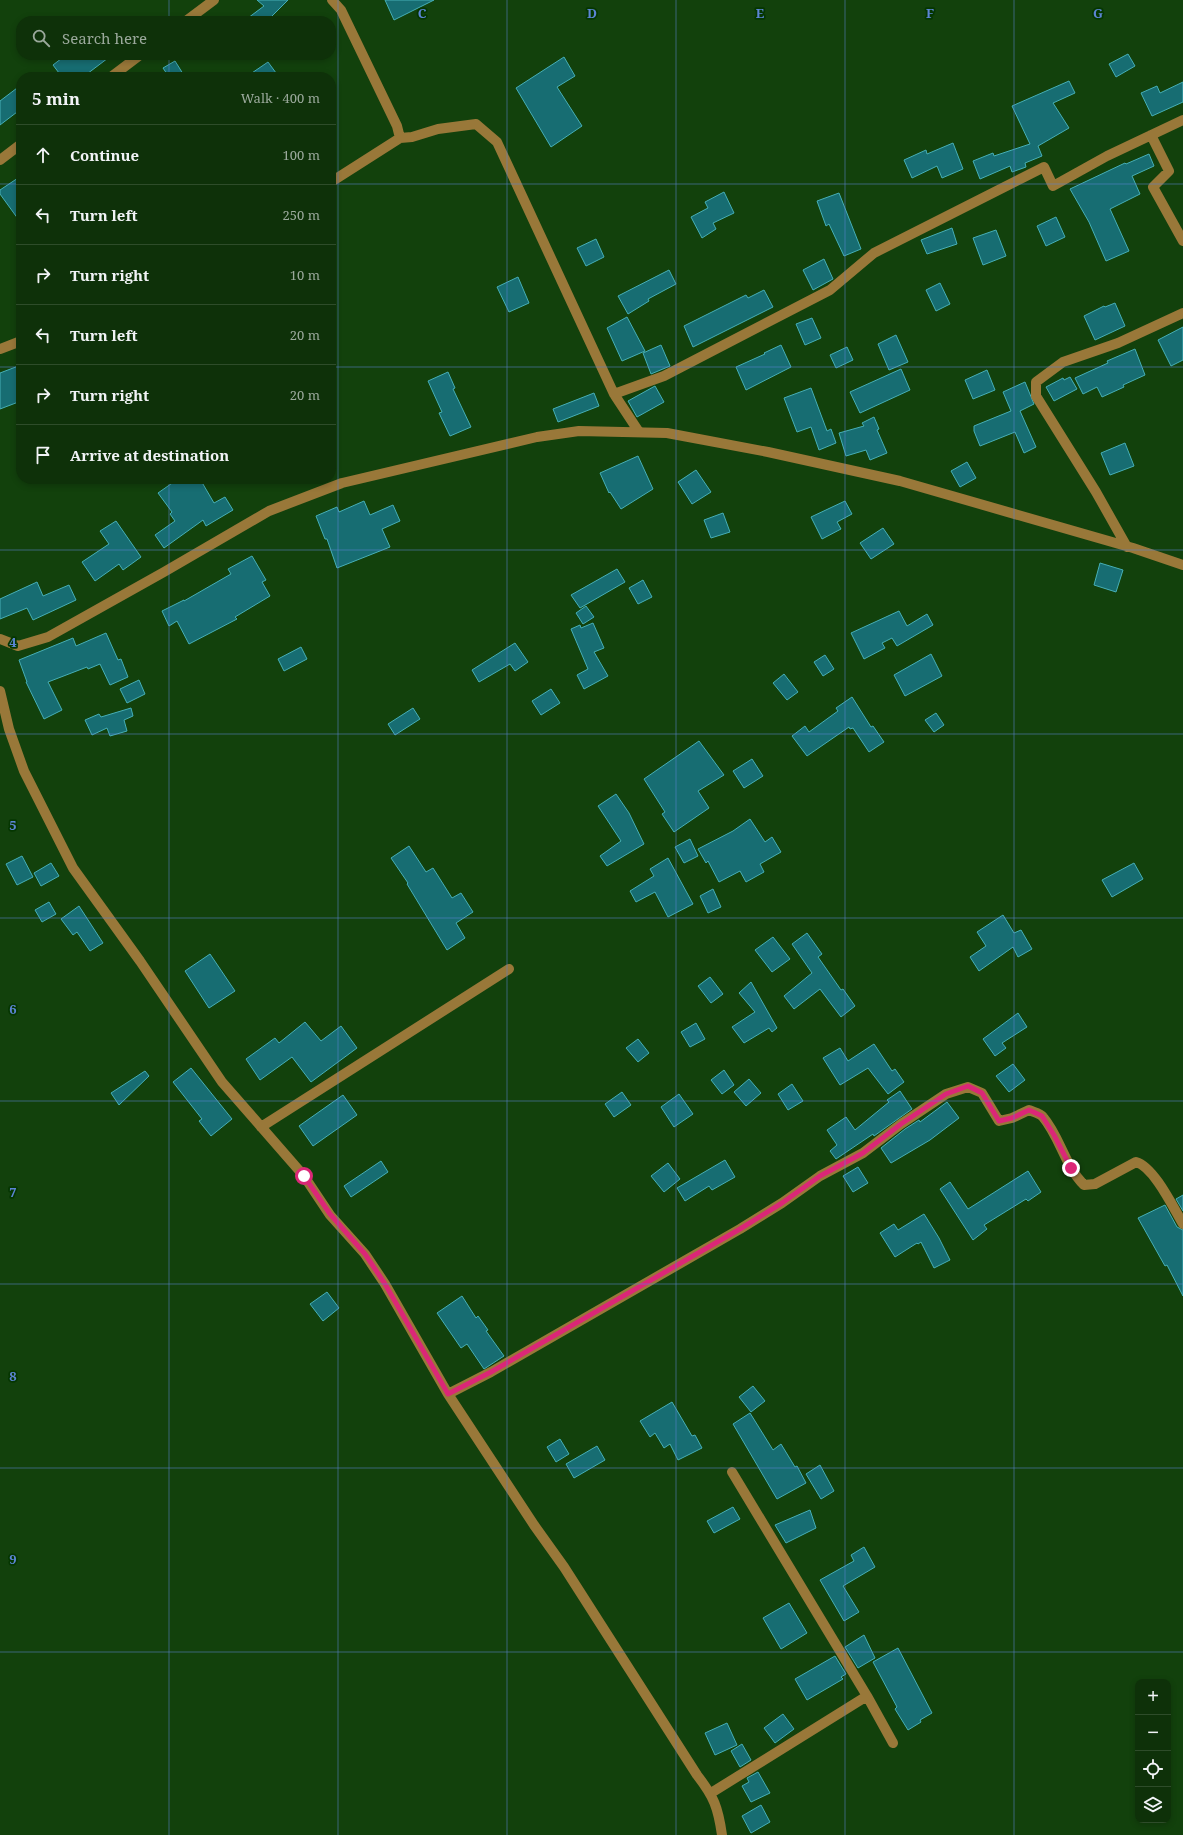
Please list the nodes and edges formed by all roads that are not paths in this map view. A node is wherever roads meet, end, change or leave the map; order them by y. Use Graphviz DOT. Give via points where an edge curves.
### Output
graph roads {
  1 [pos="214,0"];
  2 [pos="332,0"];
  3 [pos="193,16"];
  4 [pos="133,60"];
  5 [pos="118,72"];
  6 [pos="1183,120"];
  7 [pos="1151,135"];
  8 [pos="400,138"];
  9 [pos="16,148"];
  10 [pos="0,160"];
  11 [pos="336,179"];
  12 [pos="1183,241"];
  13 [pos="1183,313"];
  14 [pos="16,344"];
  15 [pos="0,349"];
  16 [pos="614,394"];
  17 [pos="639,432"];
  18 [pos="1127,547"];
  19 [pos="1183,565"];
  20 [pos="0,639"];
  21 [pos="0,691"];
  22 [pos="509,969"];
  23 [pos="261,1127"];
  24 [pos="1183,1224"];
  25 [pos="448,1394"];
  26 [pos="732,1472"];
  27 [pos="866,1696"];
  28 [pos="893,1743"];
  29 [pos="711,1793"];
  30 [pos="722,1835"];
  1 -- 3 [label="street"];
  2 -- 8 [label="street" via="341,10 397,126"];
  4 -- 5 [label="street"];
  6 -- 7 [label="street"];
  7 -- 12 [label="street" via="1169,171 1153,187"];
  7 -- 16 [label="street" via="1053,186 1044,167 1011,182 874,254 830,290 664,376"];
  8 -- 11 [label="street"];
  8 -- 16 [label="street" via="476,124 497,142"];
  9 -- 10 [label="street"];
  13 -- 18 [label="street" via="1118,343 1063,362 1036,382 1036,396"];
  14 -- 15 [label="street"];
  16 -- 17 [label="street"];
  17 -- 18 [label="street" via="667,433 900,481"];
  17 -- 20 [label="street" via="579,431 537,436 342,483 269,511 48,636 18,646"];
  18 -- 19 [label="street"];
  21 -- 23 [label="street" via="9,729 24,771 73,868 222,1082"];
  22 -- 23 [label="street"];
  23 -- 25 [label="street" via="304,1176 330,1214 365,1254"];
  24 -- 25 [label="street" via="1143,1164 1136,1162 1095,1184 1084,1185 1071,1168 1042,1116 1029,1110 999,1121 982,1093 968,1086 946,1094 863,1153 820,1176 740,1229 491,1372"];
  25 -- 29 [label="street"];
  26 -- 27 [label="street"];
  27 -- 28 [label="street"];
  27 -- 29 [label="street"];
  29 -- 30 [label="street" via="719,1812"];
}
